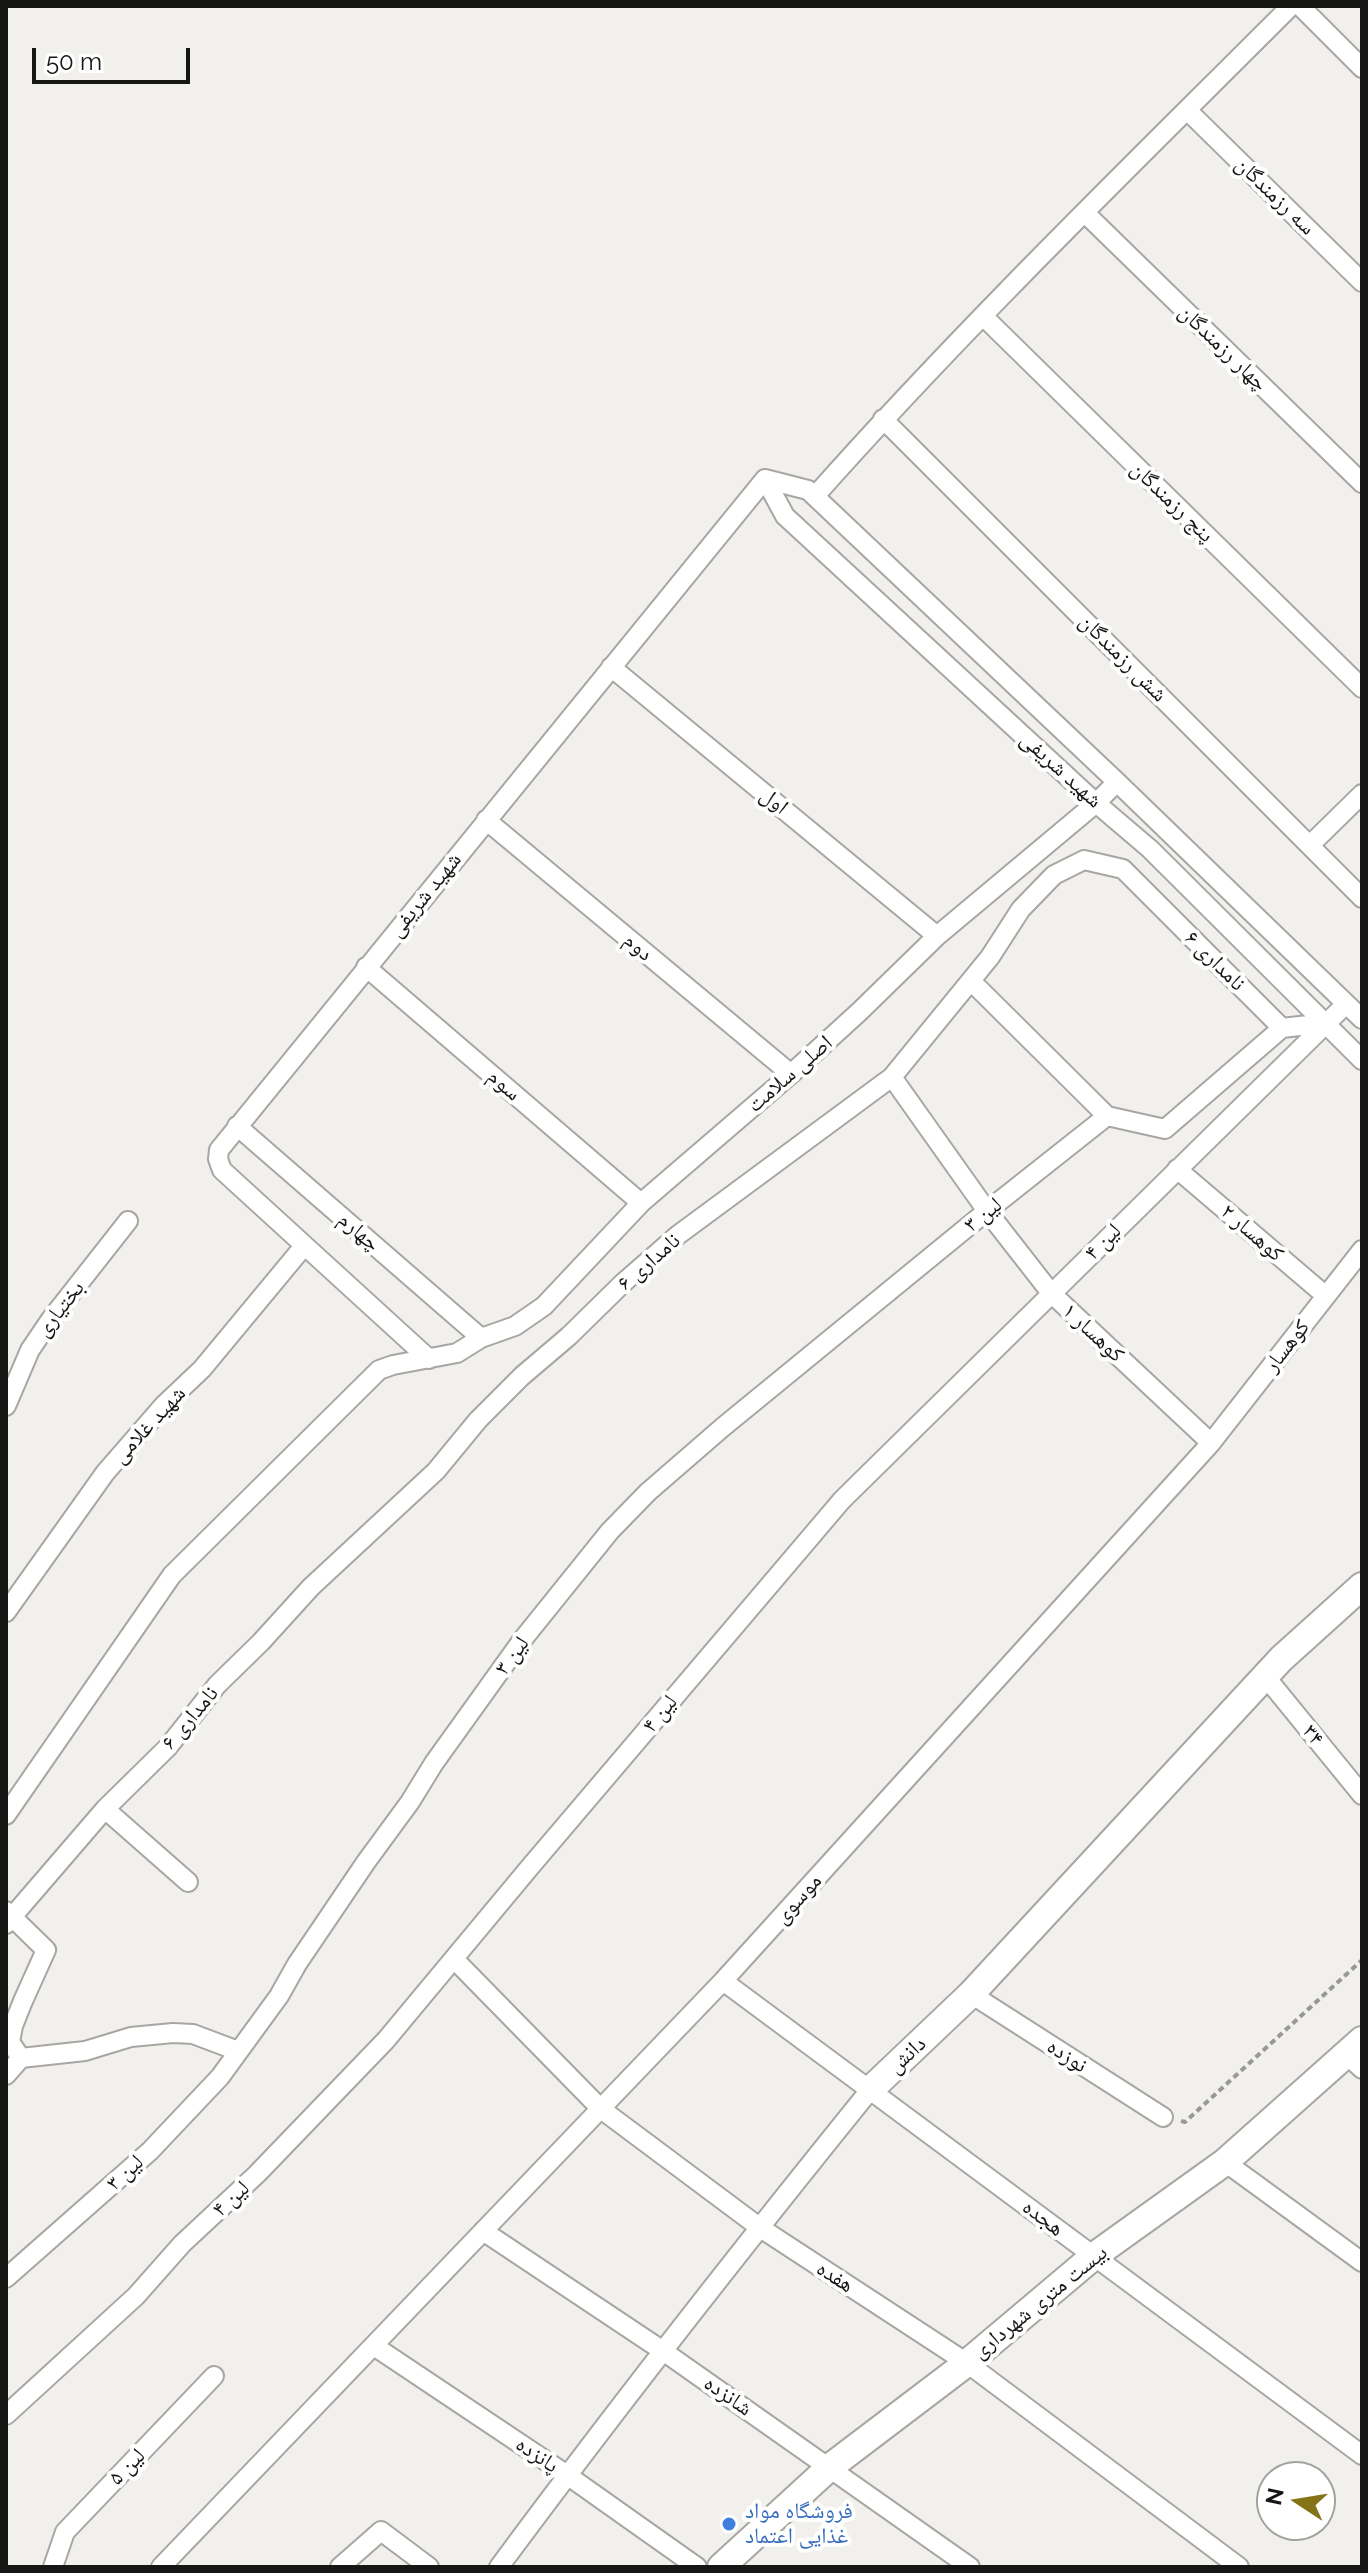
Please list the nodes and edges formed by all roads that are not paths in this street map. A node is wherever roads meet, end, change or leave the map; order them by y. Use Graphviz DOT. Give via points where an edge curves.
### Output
graph roads {
  1 [pos="1291,6"];
  2 [pos="1300,6"];
  3 [pos="1362,68"];
  4 [pos="1187,110"];
  5 [pos="1085,213"];
  6 [pos="1362,282"];
  7 [pos="983,316"];
  8 [pos="883,419"];
  9 [pos="765,479"];
  10 [pos="1362,483"];
  11 [pos="815,496"];
  12 [pos="611,667"];
  13 [pos="1362,688"];
  14 [pos="1117,782"];
  15 [pos="1362,794"];
  16 [pos="1096,803"];
  17 [pos="486,820"];
  18 [pos="1310,845"];
  19 [pos="1362,898"];
  20 [pos="937,936"];
  21 [pos="366,967"];
  22 [pos="971,981"];
  23 [pos="1346,1004"];
  24 [pos="1362,1019"];
  25 [pos="1326,1023"];
  26 [pos="1282,1028"];
  27 [pos="1362,1060"];
  28 [pos="791,1074"];
  29 [pos="892,1077"];
  30 [pos="1107,1116"];
  31 [pos="237,1126"];
  32 [pos="1177,1169"];
  33 [pos="641,1203"];
  34 [pos="987,1211"];
  35 [pos="128,1221"];
  36 [pos="304,1246"];
  37 [pos="1362,1250"];
  38 [pos="1051,1293"];
  39 [pos="1326,1296"];
  40 [pos="481,1338"];
  41 [pos="429,1359"];
  42 [pos="6,1406"];
  43 [pos="1211,1443"];
  44 [pos="1362,1586"];
  45 [pos="6,1612"];
  46 [pos="1265,1676"];
  47 [pos="1362,1795"];
  48 [pos="105,1809"];
  49 [pos="6,1815"];
  50 [pos="188,1882"];
  51 [pos="10,1916"];
  52 [pos="454,1959"];
  53 [pos="723,1981"];
  54 [pos="971,1994"];
  55 [pos="238,2051"];
  56 [pos="1357,2055"];
  57 [pos="21,2058"];
  58 [pos="6,2075"];
  59 [pos="870,2090"];
  60 [pos="601,2109"];
  61 [pos="1163,2117"];
  62 [pos="1225,2162"];
  63 [pos="759,2227"];
  64 [pos="483,2231"];
  65 [pos="1094,2256"];
  66 [pos="1362,2262"];
  67 [pos="6,2278"];
  68 [pos="374,2346"];
  69 [pos="663,2351"];
  70 [pos="967,2363"];
  71 [pos="214,2376"];
  72 [pos="6,2415"];
  73 [pos="1362,2455"];
  74 [pos="830,2467"];
  75 [pos="567,2475"];
  76 [pos="53,2567"];
  77 [pos="161,2567"];
  78 [pos="340,2567"];
  79 [pos="429,2567"];
  80 [pos="499,2567"];
  81 [pos="697,2567"];
  82 [pos="721,2567"];
  83 [pos="970,2567"];
  84 [pos="1239,2567"];
  1 -- 4 [label="street"];
  2 -- 3 [label="street"];
  4 -- 5 [label="street"];
  4 -- 6 [label="street, سه رزمندگان"];
  5 -- 7 [label="street"];
  5 -- 10 [label="street, چهار رزمندگان"];
  7 -- 8 [label="street"];
  7 -- 13 [label="street, پنج رزمندگان"];
  8 -- 11 [label="street"];
  8 -- 18 [label="street, شش رزمندگان"];
  9 -- 11 [label="street, شهید شریفی"];
  9 -- 12 [label="street, شهید شریفی"];
  9 -- 16 [label="street, شهید شریفی" via="785,516"];
  11 -- 14 [label="street, شهید شریفی"];
  12 -- 17 [label="street, شهید شریفی"];
  12 -- 20 [label="street, اول"];
  14 -- 16 [label="street, اصلی سلامت"];
  14 -- 23 [label="street, شهید شریفی"];
  15 -- 18 [label="street"];
  16 -- 20 [label="street, اصلی سلامت"];
  16 -- 25 [label="street, شهید شریفی" via="1150,849"];
  17 -- 21 [label="street, شهید شریفی"];
  17 -- 28 [label="street, دوم"];
  18 -- 19 [label="street, شش رزمندگان"];
  20 -- 28 [label="street, اصلی سلامت"];
  21 -- 31 [label="street, شهید شریفی"];
  21 -- 33 [label="street, سوم"];
  22 -- 26 [label="street, نامداری ۶" via="1021,909 1054,875 1084,860 1123,869"];
  22 -- 29 [label="street, نامداری ۶"];
  22 -- 30 [label="street"];
  23 -- 24 [label="street, شهید شریفی"];
  23 -- 25 [label="street, لین ۴"];
  25 -- 26 [label="street"];
  25 -- 27 [label="street, شهید شریفی"];
  25 -- 32 [label="street, لین ۴"];
  26 -- 30 [label="street" via="1165,1129"];
  28 -- 33 [label="street, اصلی سلامت"];
  29 -- 34 [label="street, کوهسار ۱"];
  29 -- 48 [label="street, نامداری ۶" via="678,1235 522,1376 436,1471 311,1587 217,1685 168,1747"];
  30 -- 34 [label="street, لین ۳"];
  31 -- 36 [label="street, شهید شریفی" via="219,1150 222,1170"];
  31 -- 40 [label="street, چهارم"];
  32 -- 38 [label="street, لین ۴"];
  32 -- 39 [label="street, کوهسار ۲"];
  33 -- 40 [label="street, اصلی سلامت" via="544,1306 515,1326"];
  34 -- 38 [label="street, کوهسار ۱"];
  34 -- 55 [label="street, لین ۳" via="686,1458 610,1531 441,1753"];
  35 -- 42 [label="street, بختیاری" via="30,1350"];
  36 -- 41 [label="street, شهید شریفی"];
  36 -- 45 [label="street, شهید غلامی" via="202,1369 105,1473"];
  37 -- 39 [label="street, کوهسار"];
  38 -- 43 [label="street, کوهسار ۱"];
  38 -- 52 [label="street, لین ۴" via="842,1500"];
  39 -- 43 [label="street, کوهسار"];
  40 -- 41 [label="street, اصلی سلامت" via="457,1353"];
  41 -- 49 [label="street, اصلی سلامت" via="379,1370 172,1575"];
  43 -- 53 [label="street, موسوی"];
  44 -- 46 [label="street, دانش"];
  46 -- 47 [label="street, ۳۴"];
  46 -- 54 [label="street, دانش"];
  48 -- 50 [label="street"];
  48 -- 51 [label="street, نامداری ۶"];
  51 -- 57 [label="street" via="46,1950 13,2026 10,2042"];
  52 -- 60 [label="street, هفده"];
  52 -- 72 [label="street, لین ۴" via="386,2040 257,2174 136,2296"];
  53 -- 59 [label="street, هجده"];
  53 -- 60 [label="street, موسوی"];
  54 -- 59 [label="street, دانش"];
  54 -- 61 [label="street, نوزده"];
  55 -- 57 [label="street" via="193,2034 173,2033"];
  55 -- 67 [label="street, لین ۳" via="150,2151"];
  56 -- 62 [label="street, بیست متری شهرداری"];
  57 -- 58 [label="street"];
  59 -- 63 [label="street, دانش"];
  59 -- 65 [label="street, هجده"];
  60 -- 63 [label="street, هفده"];
  60 -- 64 [label="street, موسوی"];
  62 -- 65 [label="street, بیست متری شهرداری"];
  62 -- 66 [label="street"];
  63 -- 69 [label="street, دانش"];
  63 -- 70 [label="street, هفده"];
  64 -- 68 [label="street, موسوی"];
  64 -- 69 [label="street, شانزده"];
  65 -- 70 [label="street, بیست متری شهرداری"];
  65 -- 73 [label="street, هجده"];
  68 -- 75 [label="street, پانزده"];
  68 -- 77 [label="street, موسوی"];
  69 -- 74 [label="street, شانزده"];
  69 -- 75 [label="street, دانش"];
  70 -- 74 [label="street, بیست متری شهرداری"];
  70 -- 84 [label="street, هفده"];
  71 -- 76 [label="street, لین ۵" via="65,2532"];
  74 -- 82 [label="street, بیست متری شهرداری"];
  74 -- 83 [label="street, شانزده"];
  75 -- 80 [label="street, دانش"];
  75 -- 81 [label="street, پانزده"];
  78 -- 79 [label="street" via="381,2531"];
}
